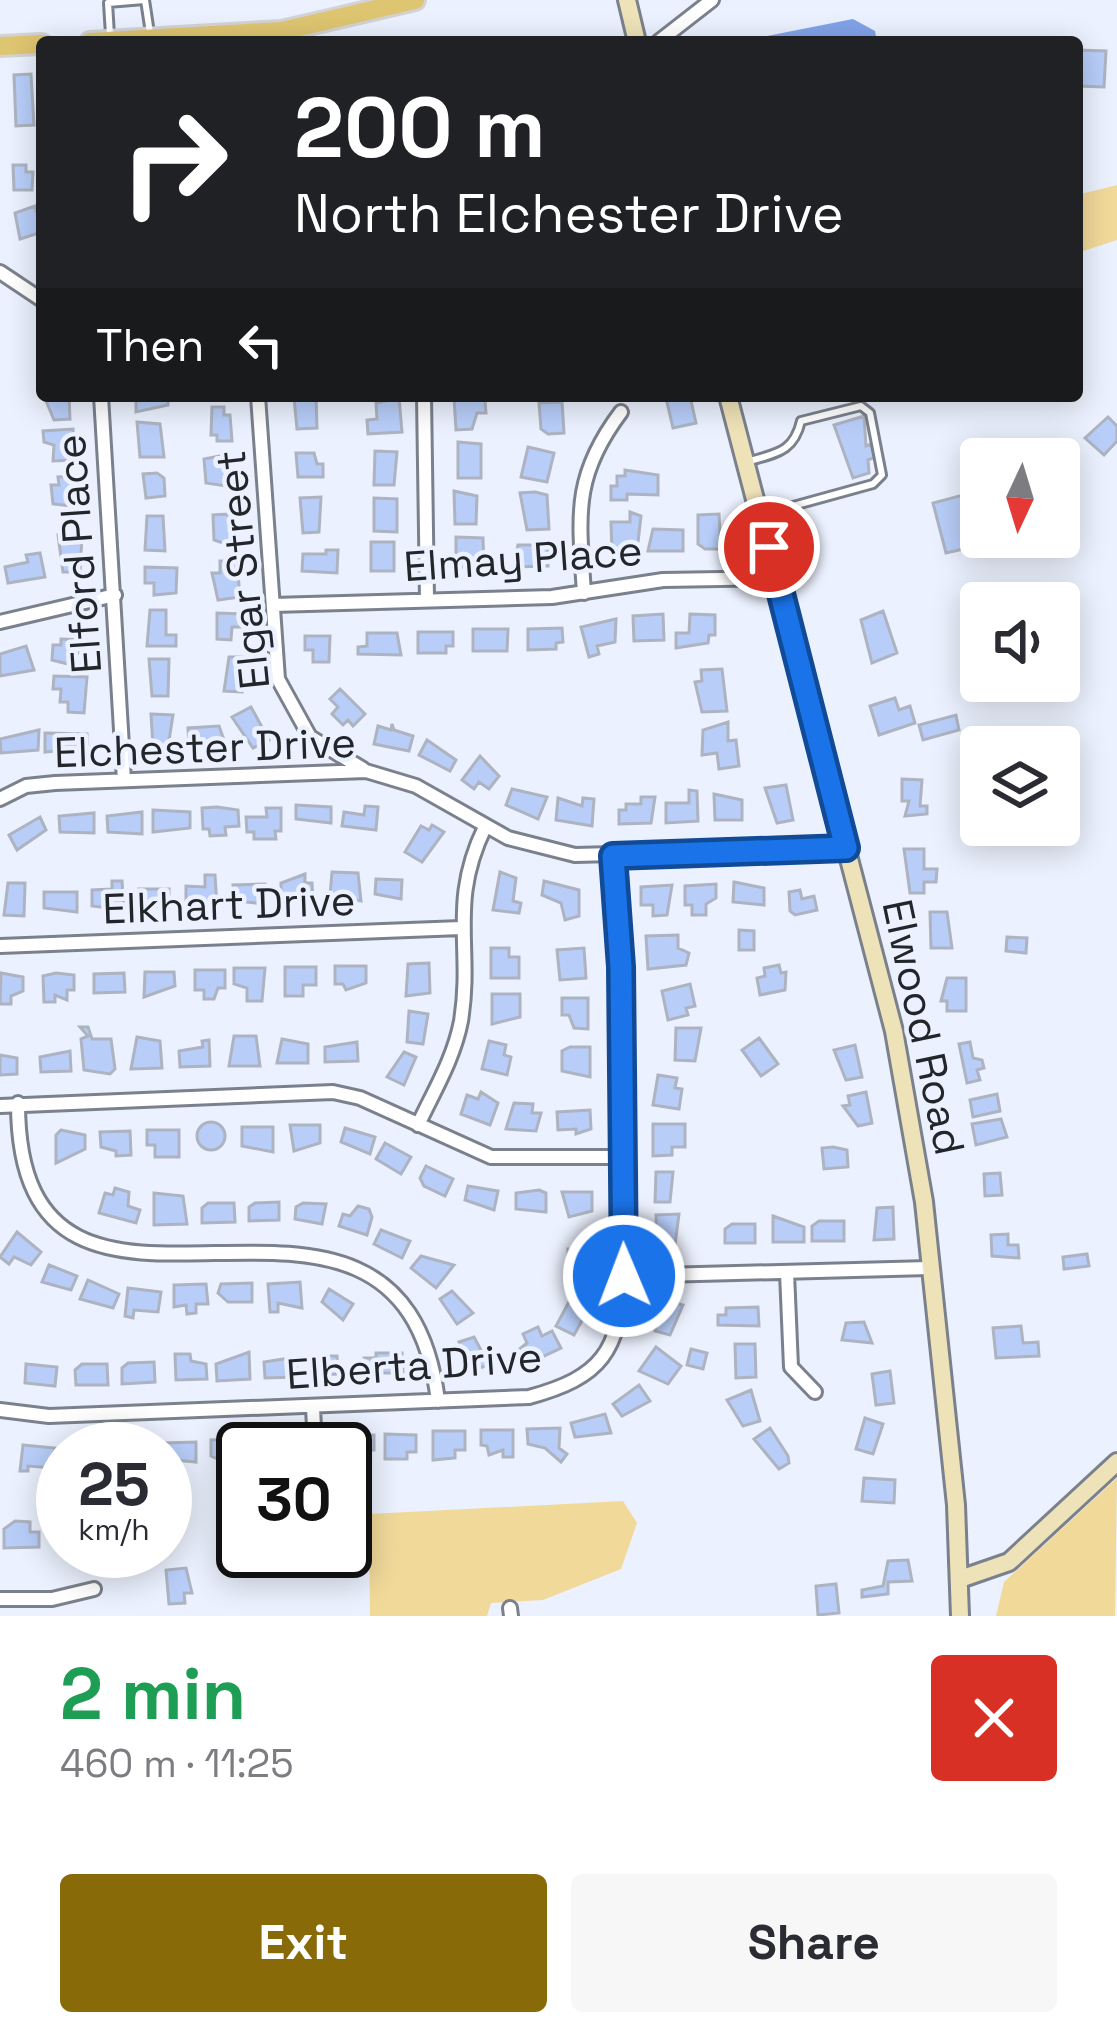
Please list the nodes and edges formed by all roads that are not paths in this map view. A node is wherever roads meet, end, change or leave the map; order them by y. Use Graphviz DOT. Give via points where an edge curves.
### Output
graph roads {
  1 [pos="144,0"];
  2 [pos="416,0"];
  3 [pos="712,0"];
  4 [pos="633,2"];
  5 [pos="111,36"];
  6 [pos="142,36"];
  7 [pos="247,36"];
  8 [pos="636,36"];
  9 [pos="666,36"];
  10 [pos="36,44"];
  11 [pos="0,46"];
  12 [pos="0,272"];
  13 [pos="36,296"];
  14 [pos="101,402"];
  15 [pos="258,402"];
  16 [pos="424,402"];
  17 [pos="730,402"];
  18 [pos="622,412"];
  19 [pos="746,462"];
  20 [pos="760,515"];
  21 [pos="778,578"];
  22 [pos="584,593"];
  23 [pos="115,595"];
  24 [pos="427,599"];
  25 [pos="273,605"];
  26 [pos="0,622"];
  27 [pos="366,771"];
  28 [pos="124,780"];
  29 [pos="0,800"];
  30 [pos="485,827"];
  31 [pos="846,848"];
  32 [pos="613,856"];
  33 [pos="461,928"];
  34 [pos="0,946"];
  35 [pos="18,1103"];
  36 [pos="0,1106"];
  37 [pos="418,1125"];
  38 [pos="622,1157"];
  39 [pos="929,1268"];
  40 [pos="787,1273"];
  41 [pos="624,1276"];
  42 [pos="815,1392"];
  43 [pos="438,1401"];
  44 [pos="313,1407"];
  45 [pos="0,1410"];
  46 [pos="314,1422"];
  47 [pos="1117,1462"];
  48 [pos="960,1579"];
  49 [pos="94,1589"];
  50 [pos="0,1599"];
  51 [pos="960,1616"];
  1 -- 5 [label="lane" via="108,3"];
  1 -- 6 [label="lane"];
  2 -- 7 [label="main road"];
  3 -- 9 [label="street"];
  4 -- 8 [label="main road"];
  10 -- 11 [label="main road"];
  12 -- 13 [label="street"];
  14 -- 23 [label="street, Elford Place"];
  15 -- 25 [label="street, Elgar Street"];
  16 -- 24 [label="street"];
  17 -- 19 [label="main road, Elwood Road"];
  18 -- 22 [label="street" via="583,477"];
  19 -- 20 [label="main road, Elwood Road"];
  19 -- 20 [label="lane" via="784,452 801,421 861,406 870,413 882,461 873,484"];
  20 -- 21 [label="main road, Elwood Road"];
  21 -- 22 [label="street, Elmay Place" via="663,580"];
  21 -- 31 [label="main road, Elwood Road"];
  22 -- 24 [label="street, Elmay Place"];
  23 -- 26 [label="street"];
  23 -- 28 [label="street, Elford Place"];
  24 -- 25 [label="street, Elmay Place"];
  25 -- 27 [label="street, Elgar Street" via="278,679 289,707 310,737"];
  27 -- 28 [label="street, Elchester Drive"];
  27 -- 30 [label="street, Elchester Drive" via="416,786"];
  28 -- 29 [label="street, Elchester Drive" via="26,786"];
  30 -- 32 [label="street, Elchester Drive" via="538,848"];
  30 -- 33 [label="street" via="464,876"];
  31 -- 32 [label="street, Elchester Drive"];
  31 -- 39 [label="main road, Elwood Road" via="913,1126"];
  32 -- 38 [label="street, Elberta Drive"];
  33 -- 34 [label="street, Elkhart Drive"];
  33 -- 37 [label="street" via="454,1052"];
  35 -- 36 [label="street"];
  35 -- 37 [label="street" via="333,1092"];
  35 -- 43 [label="street" via="18,1138 36,1196 81,1240 132,1255 277,1251 340,1261 408,1312 425,1340"];
  37 -- 38 [label="street" via="491,1157"];
  38 -- 41 [label="street, Elberta Drive"];
  39 -- 40 [label="street"];
  39 -- 48 [label="main road, Elwood Road"];
  40 -- 41 [label="street"];
  40 -- 42 [label="street" via="791,1367"];
  41 -- 43 [label="street, Elberta Drive" via="613,1342 602,1363 572,1385 529,1397"];
  43 -- 44 [label="street, Elberta Drive"];
  44 -- 45 [label="street, Elberta Drive" via="49,1416"];
  44 -- 46 [label="street"];
  47 -- 48 [label="main road" via="1010,1562"];
  48 -- 51 [label="main road, Elwood Road"];
  49 -- 50 [label="street"];
}
